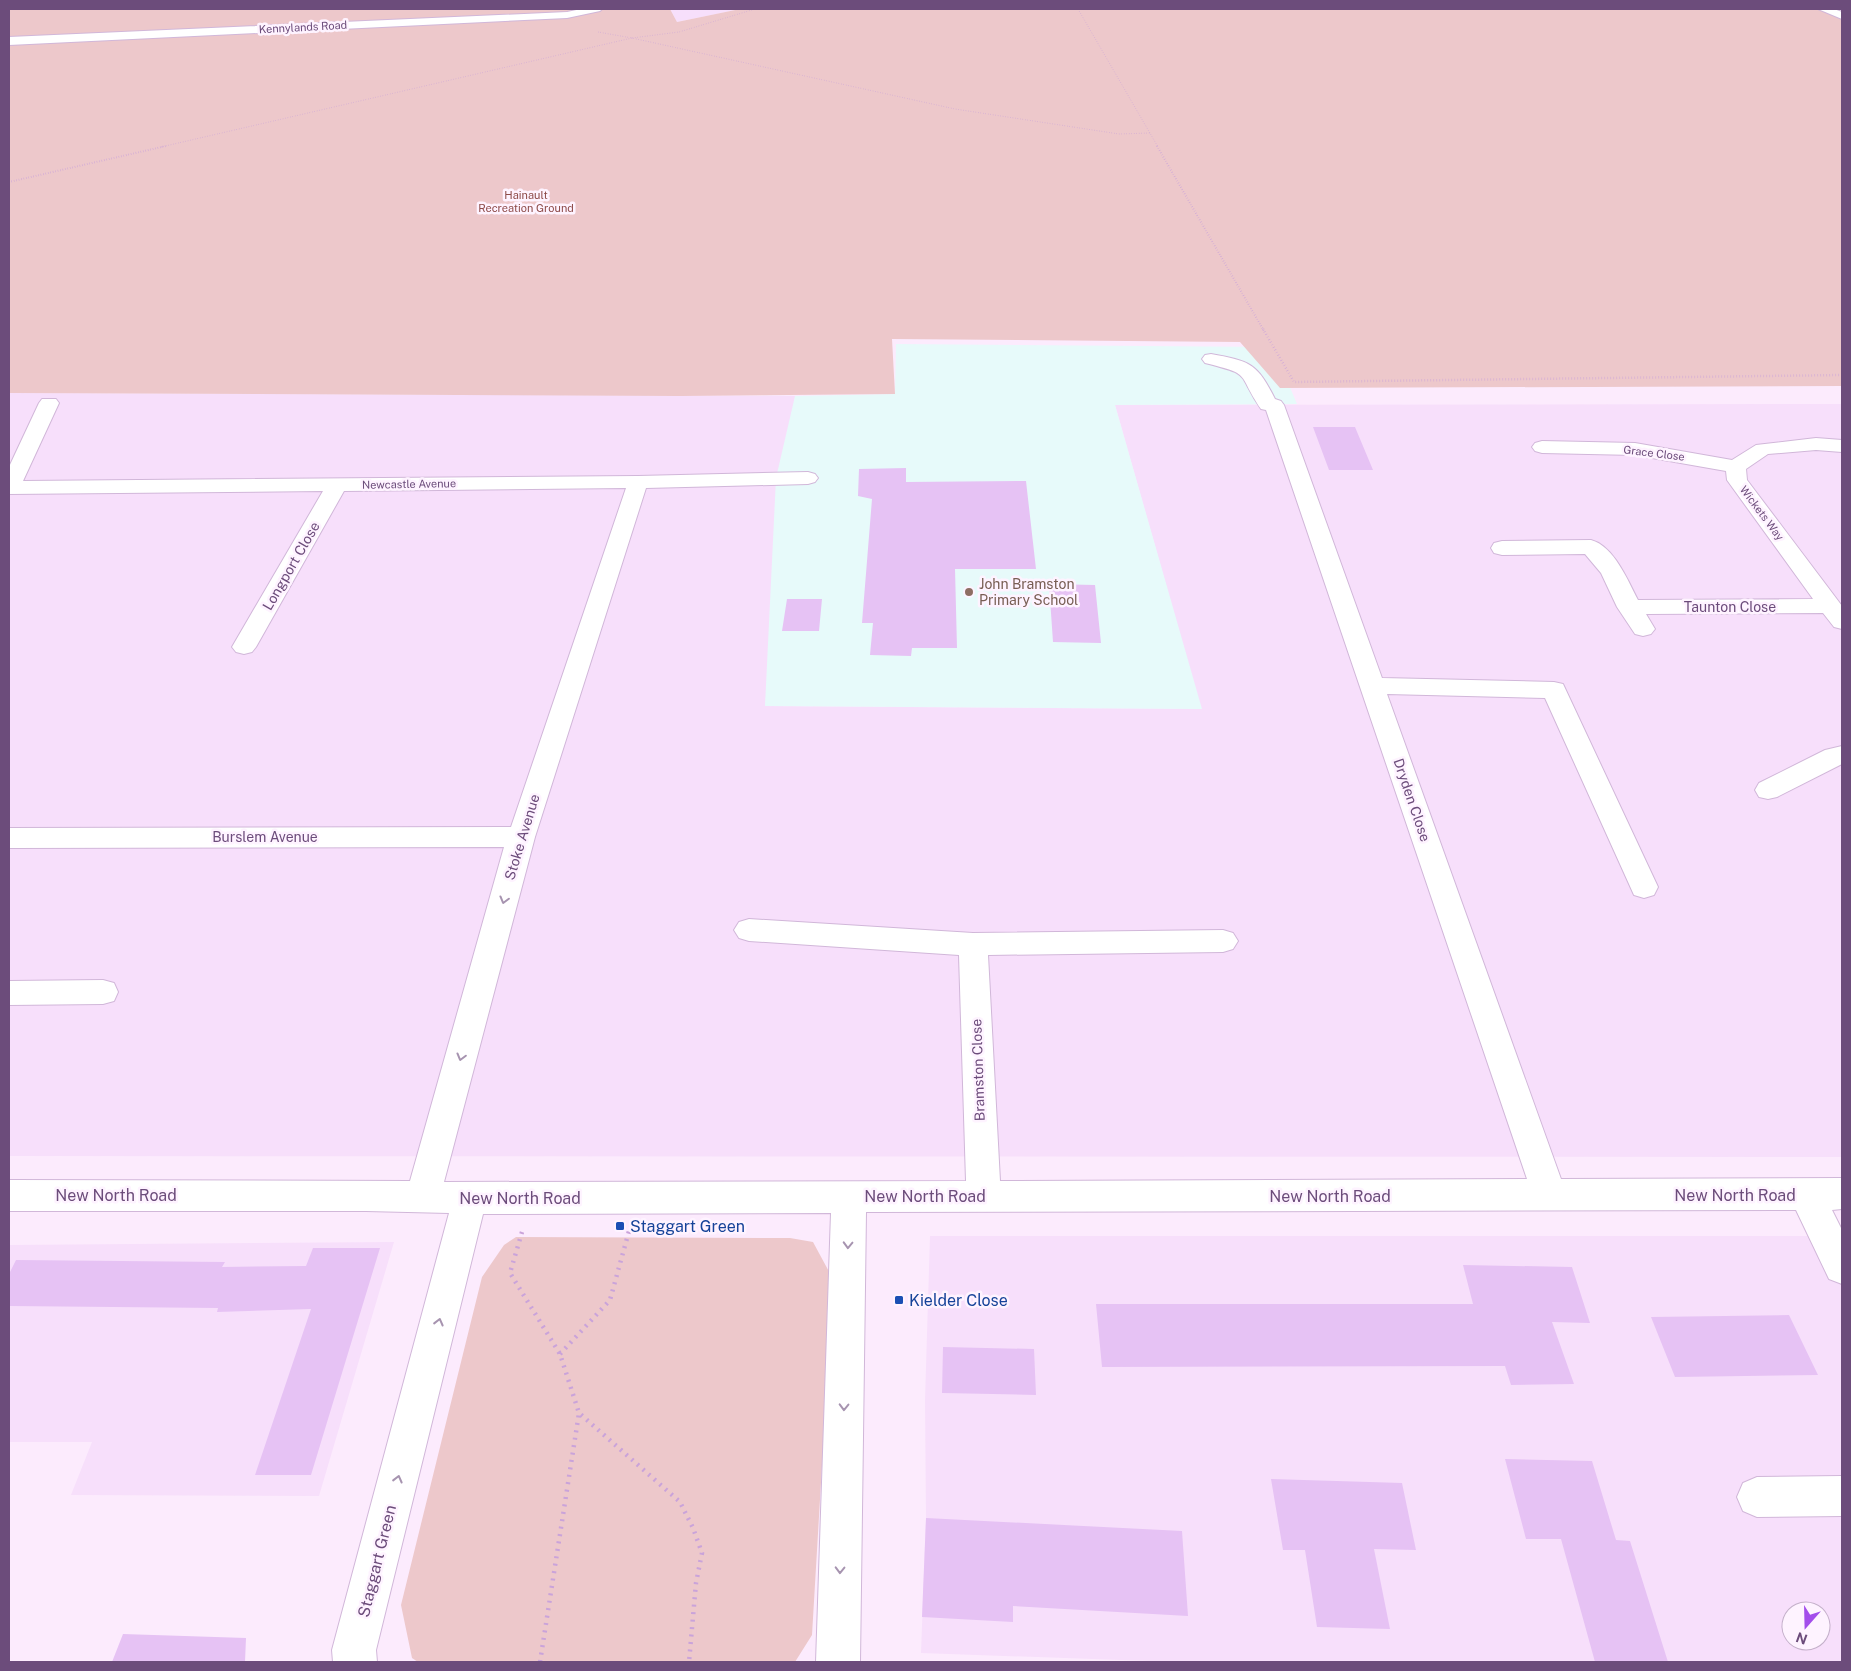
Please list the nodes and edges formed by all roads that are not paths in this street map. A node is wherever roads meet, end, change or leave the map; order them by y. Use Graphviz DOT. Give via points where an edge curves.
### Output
graph roads {
  1 [pos="596,9"];
  2 [pos="1824,9"];
  3 [pos="1842,16"];
  4 [pos="9,41"];
  5 [pos="1211,359"];
  6 [pos="49,403"];
  7 [pos="1842,446"];
  8 [pos="1542,447"];
  9 [pos="1736,467"];
  10 [pos="808,478"];
  11 [pos="638,482"];
  12 [pos="337,485"];
  13 [pos="9,487"];
  14 [pos="1502,548"];
  15 [pos="1630,607"];
  16 [pos="1837,614"];
  17 [pos="1643,629"];
  18 [pos="244,647"];
  19 [pos="1372,686"];
  20 [pos="1842,756"];
  21 [pos="1768,790"];
  22 [pos="521,836"];
  23 [pos="9,838"];
  24 [pos="1644,887"];
  25 [pos="749,930"];
  26 [pos="1223,942"];
  27 [pos="973,944"];
  28 [pos="103,992"];
  29 [pos="9,993"];
  30 [pos="1806,1194"];
  31 [pos="1842,1194"];
  32 [pos="9,1195"];
  33 [pos="849,1196"];
  34 [pos="1550,1196"];
  35 [pos="424,1197"];
  36 [pos="984,1197"];
  37 [pos="470,1198"];
  38 [pos="1842,1267"];
  39 [pos="1842,1496"];
  40 [pos="1757,1498"];
  41 [pos="355,1662"];
  42 [pos="838,1662"];
  1 -- 4 [label="street, Kennylands Road" via="567,15"];
  2 -- 3 [label="street"];
  5 -- 19 [label="street, Dryden Close" via="1236,363 1252,372 1268,404 1274,405"];
  6 -- 13 [label="street"];
  7 -- 9 [label="street, Wickets Way" via="1816,444 1763,449"];
  8 -- 9 [label="street, Grace Close" via="1635,449"];
  9 -- 16 [label="street, Wickets Way" via="1737,480"];
  10 -- 11 [label="street, Newcastle Avenue"];
  11 -- 12 [label="street, Newcastle Avenue"];
  11 -- 22 [label="street, Stoke Avenue"];
  12 -- 13 [label="street, Newcastle Avenue"];
  12 -- 18 [label="street, Longport Close"];
  14 -- 15 [label="street" via="1591,547 1597,551"];
  15 -- 16 [label="street, Taunton Close"];
  15 -- 17 [label="street"];
  19 -- 24 [label="street" via="1554,690"];
  19 -- 34 [label="street, Dryden Close"];
  20 -- 21 [label="street" via="1834,756"];
  22 -- 23 [label="street, Burslem Avenue"];
  22 -- 35 [label="street, Stoke Avenue, one-way"];
  25 -- 27 [label="street"];
  26 -- 27 [label="street"];
  27 -- 36 [label="street, Bramston Close"];
  28 -- 29 [label="street"];
  30 -- 31 [label="street, New North Road"];
  30 -- 34 [label="street, New North Road"];
  30 -- 38 [label="street"];
  32 -- 35 [label="street, New North Road"];
  33 -- 36 [label="street, New North Road"];
  33 -- 37 [label="street, New North Road"];
  33 -- 42 [label="street, one-way"];
  34 -- 36 [label="street, New North Road"];
  35 -- 37 [label="street, New North Road"];
  41 -- 37 [label="street, Staggart Green, one-way" via="354,1650"];
  39 -- 40 [label="street"];
}
